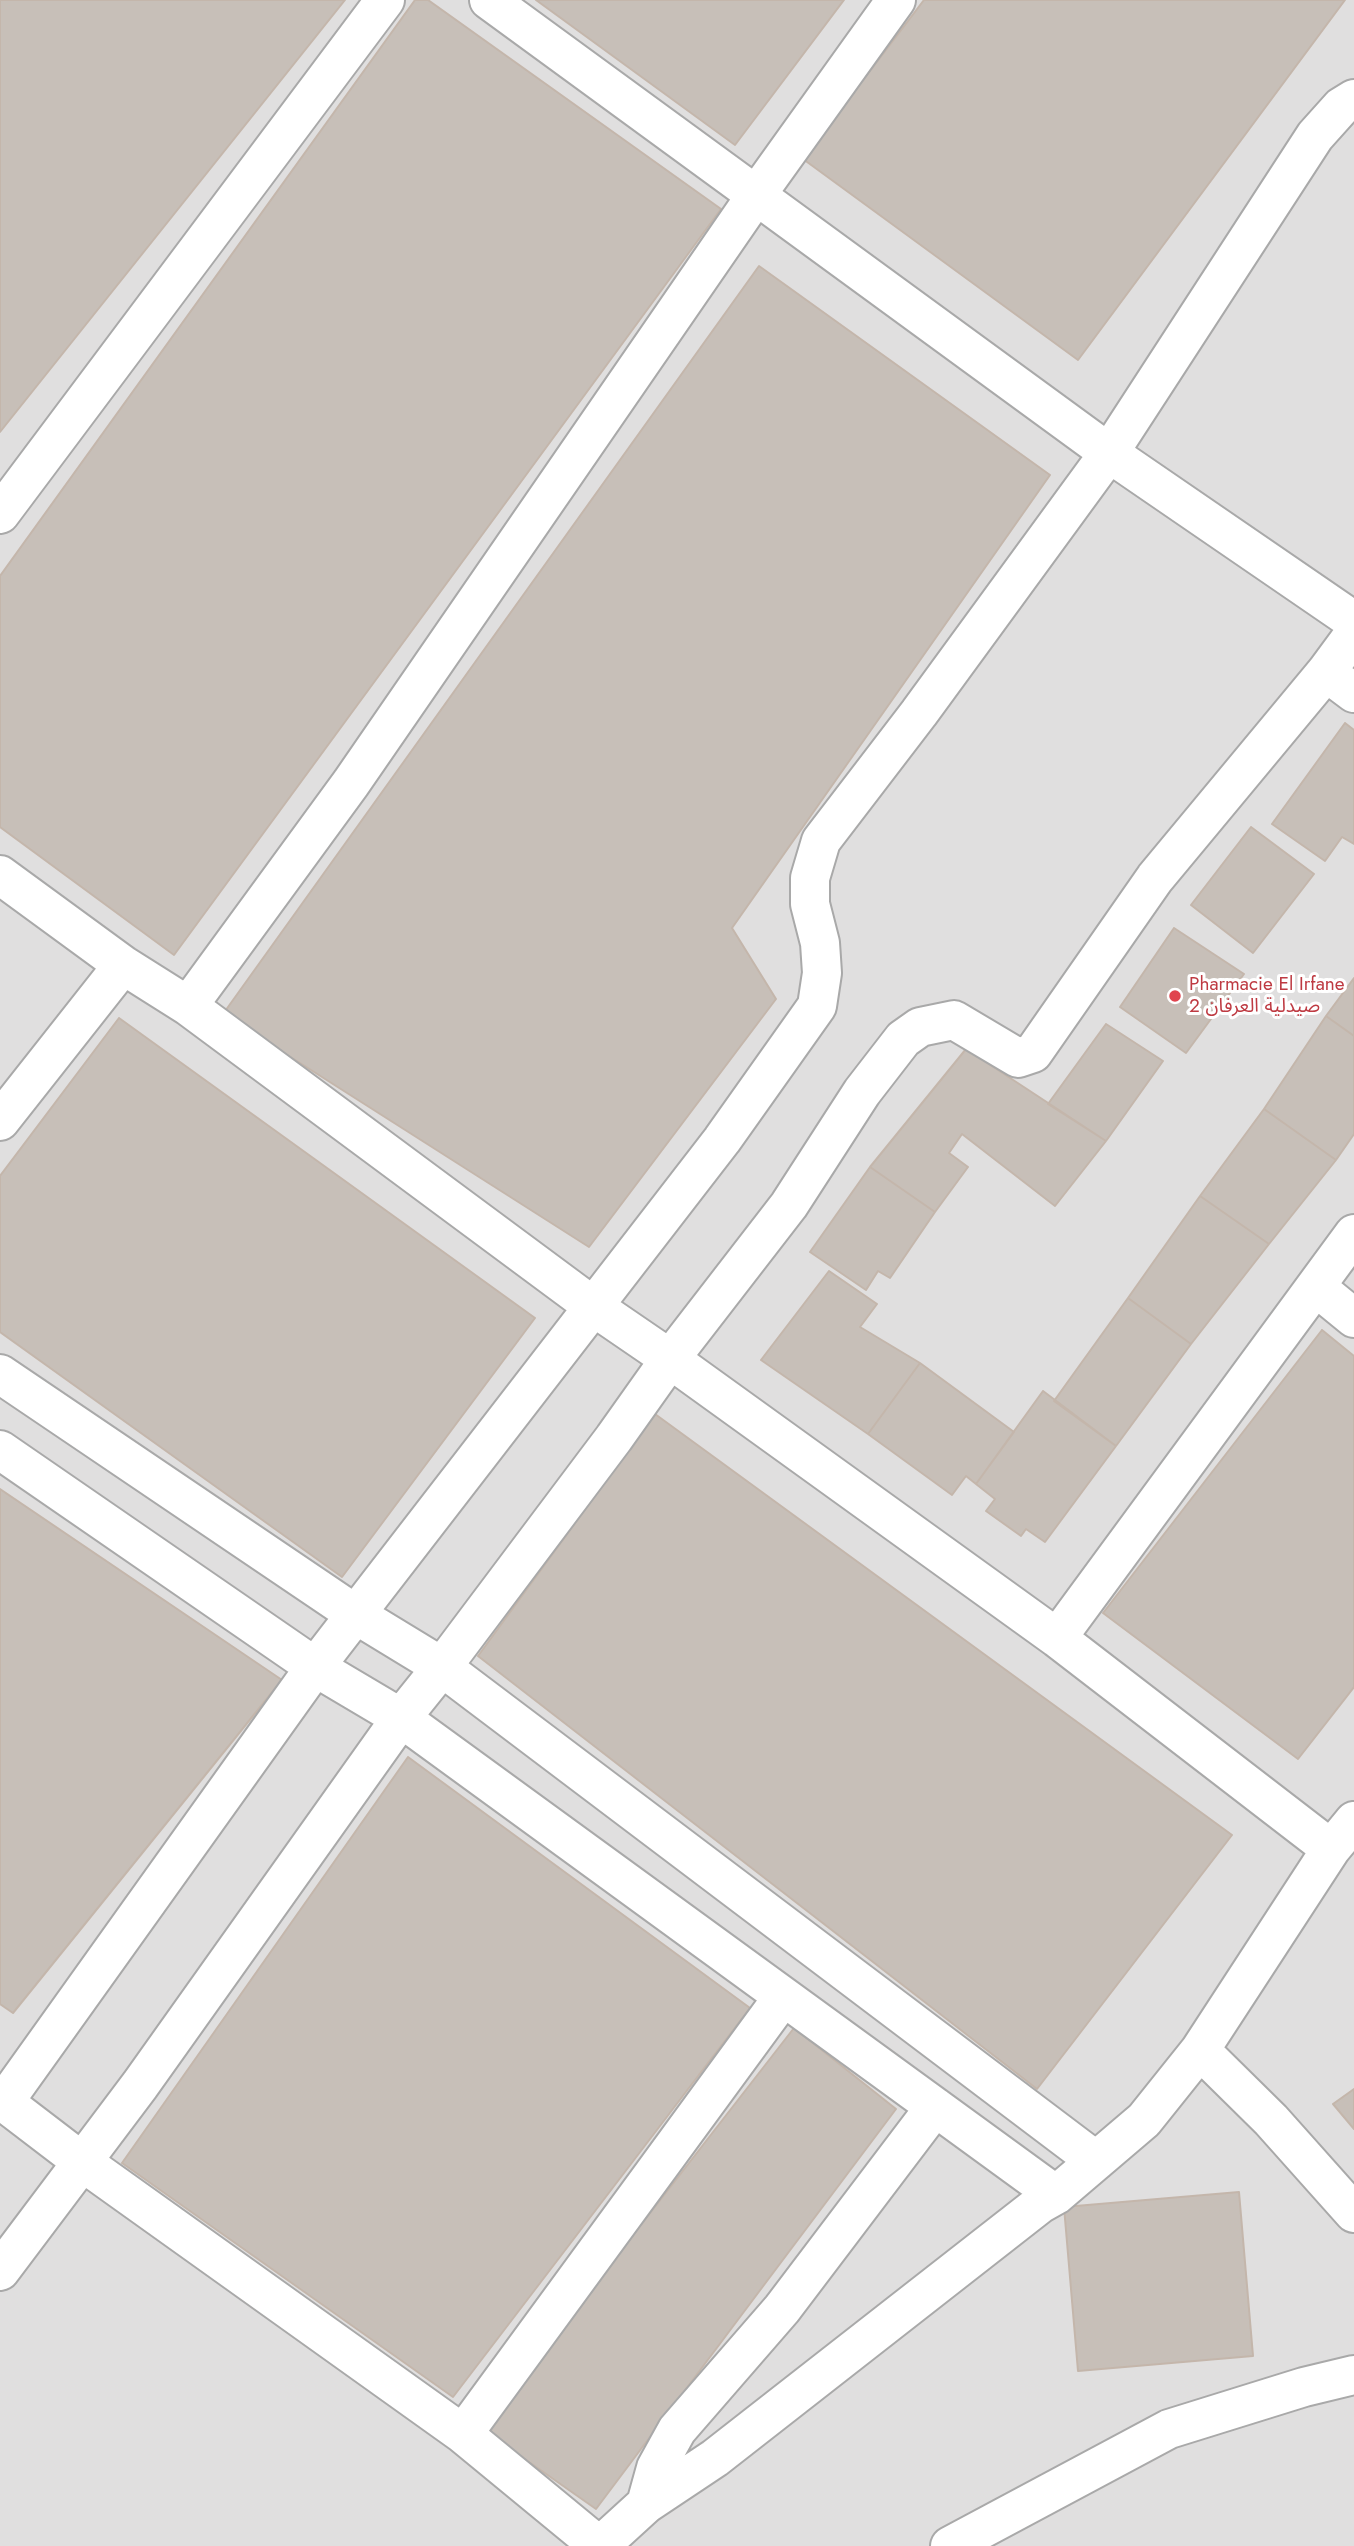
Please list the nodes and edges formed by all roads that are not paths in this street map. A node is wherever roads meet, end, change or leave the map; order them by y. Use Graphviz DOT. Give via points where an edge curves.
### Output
graph roads {
  1 [pos="385,0"];
  2 [pos="489,0"];
  3 [pos="896,0"];
  4 [pos="1354,99"];
  5 [pos="757,194"];
  6 [pos="1109,453"];
  7 [pos="0,514"];
  8 [pos="1354,621"];
  9 [pos="1354,635"];
  10 [pos="1340,683"];
  11 [pos="0,875"];
  12 [pos="123,965"];
  13 [pos="188,1006"];
  14 [pos="0,1121"];
  15 [pos="1354,1234"];
  16 [pos="1315,1287"];
  17 [pos="594,1307"];
  18 [pos="1354,1318"];
  19 [pos="670,1359"];
  20 [pos="0,1374"];
  21 [pos="0,1450"];
  22 [pos="355,1614"];
  23 [pos="1057,1638"];
  24 [pos="315,1667"];
  25 [pos="442,1667"];
  26 [pos="401,1718"];
  27 [pos="1342,1835"];
  28 [pos="783,1997"];
  29 [pos="1200,2050"];
  30 [pos="2,2101"];
  31 [pos="935,2107"];
  32 [pos="81,2161"];
  33 [pos="1096,2161"];
  34 [pos="1056,2194"];
  35 [pos="1354,2213"];
  36 [pos="0,2271"];
  37 [pos="1354,2375"];
  38 [pos="463,2434"];
  39 [pos="646,2504"];
  40 [pos="600,2546"];
  41 [pos="950,2546"];
  1 -- 7 [label="street"];
  2 -- 5 [label="street"];
  3 -- 5 [label="street"];
  4 -- 6 [label="street" via="1340,107 1315,136"];
  5 -- 6 [label="street"];
  5 -- 13 [label="street" via="351,783"];
  6 -- 8 [label="street"];
  6 -- 17 [label="street" via="821,841 810,878 822,973 817,1006"];
  9 -- 10 [label="street"];
  10 -- 19 [label="street" via="1155,878 1033,1053 1018,1058 954,1020 920,1027 903,1039 862,1091 789,1205"];
  11 -- 12 [label="street"];
  12 -- 13 [label="street"];
  12 -- 14 [label="street"];
  13 -- 17 [label="street"];
  15 -- 16 [label="street"];
  16 -- 18 [label="street"];
  16 -- 23 [label="street"];
  17 -- 19 [label="street"];
  17 -- 22 [label="street"];
  19 -- 23 [label="street"];
  19 -- 25 [label="street"];
  20 -- 22 [label="street"];
  21 -- 24 [label="street"];
  22 -- 24 [label="street"];
  22 -- 25 [label="street"];
  23 -- 27 [label="street"];
  24 -- 26 [label="street"];
  24 -- 30 [label="street"];
  25 -- 26 [label="street"];
  25 -- 33 [label="street"];
  26 -- 28 [label="street"];
  26 -- 32 [label="street"];
  27 -- 29 [label="street"];
  28 -- 31 [label="street"];
  28 -- 38 [label="street"];
  29 -- 33 [label="street" via="1144,2120"];
  29 -- 35 [label="street" via="1271,2120"];
  30 -- 32 [label="street"];
  31 -- 34 [label="street"];
  31 -- 39 [label="street" via="782,2309 677,2430 656,2468"];
  32 -- 36 [label="street"];
  32 -- 38 [label="street"];
  33 -- 34 [label="street"];
  34 -- 39 [label="street" via="715,2458"];
  37 -- 41 [label="street" via="1170,2429"];
  38 -- 40 [label="street"];
  39 -- 40 [label="street"];
}
